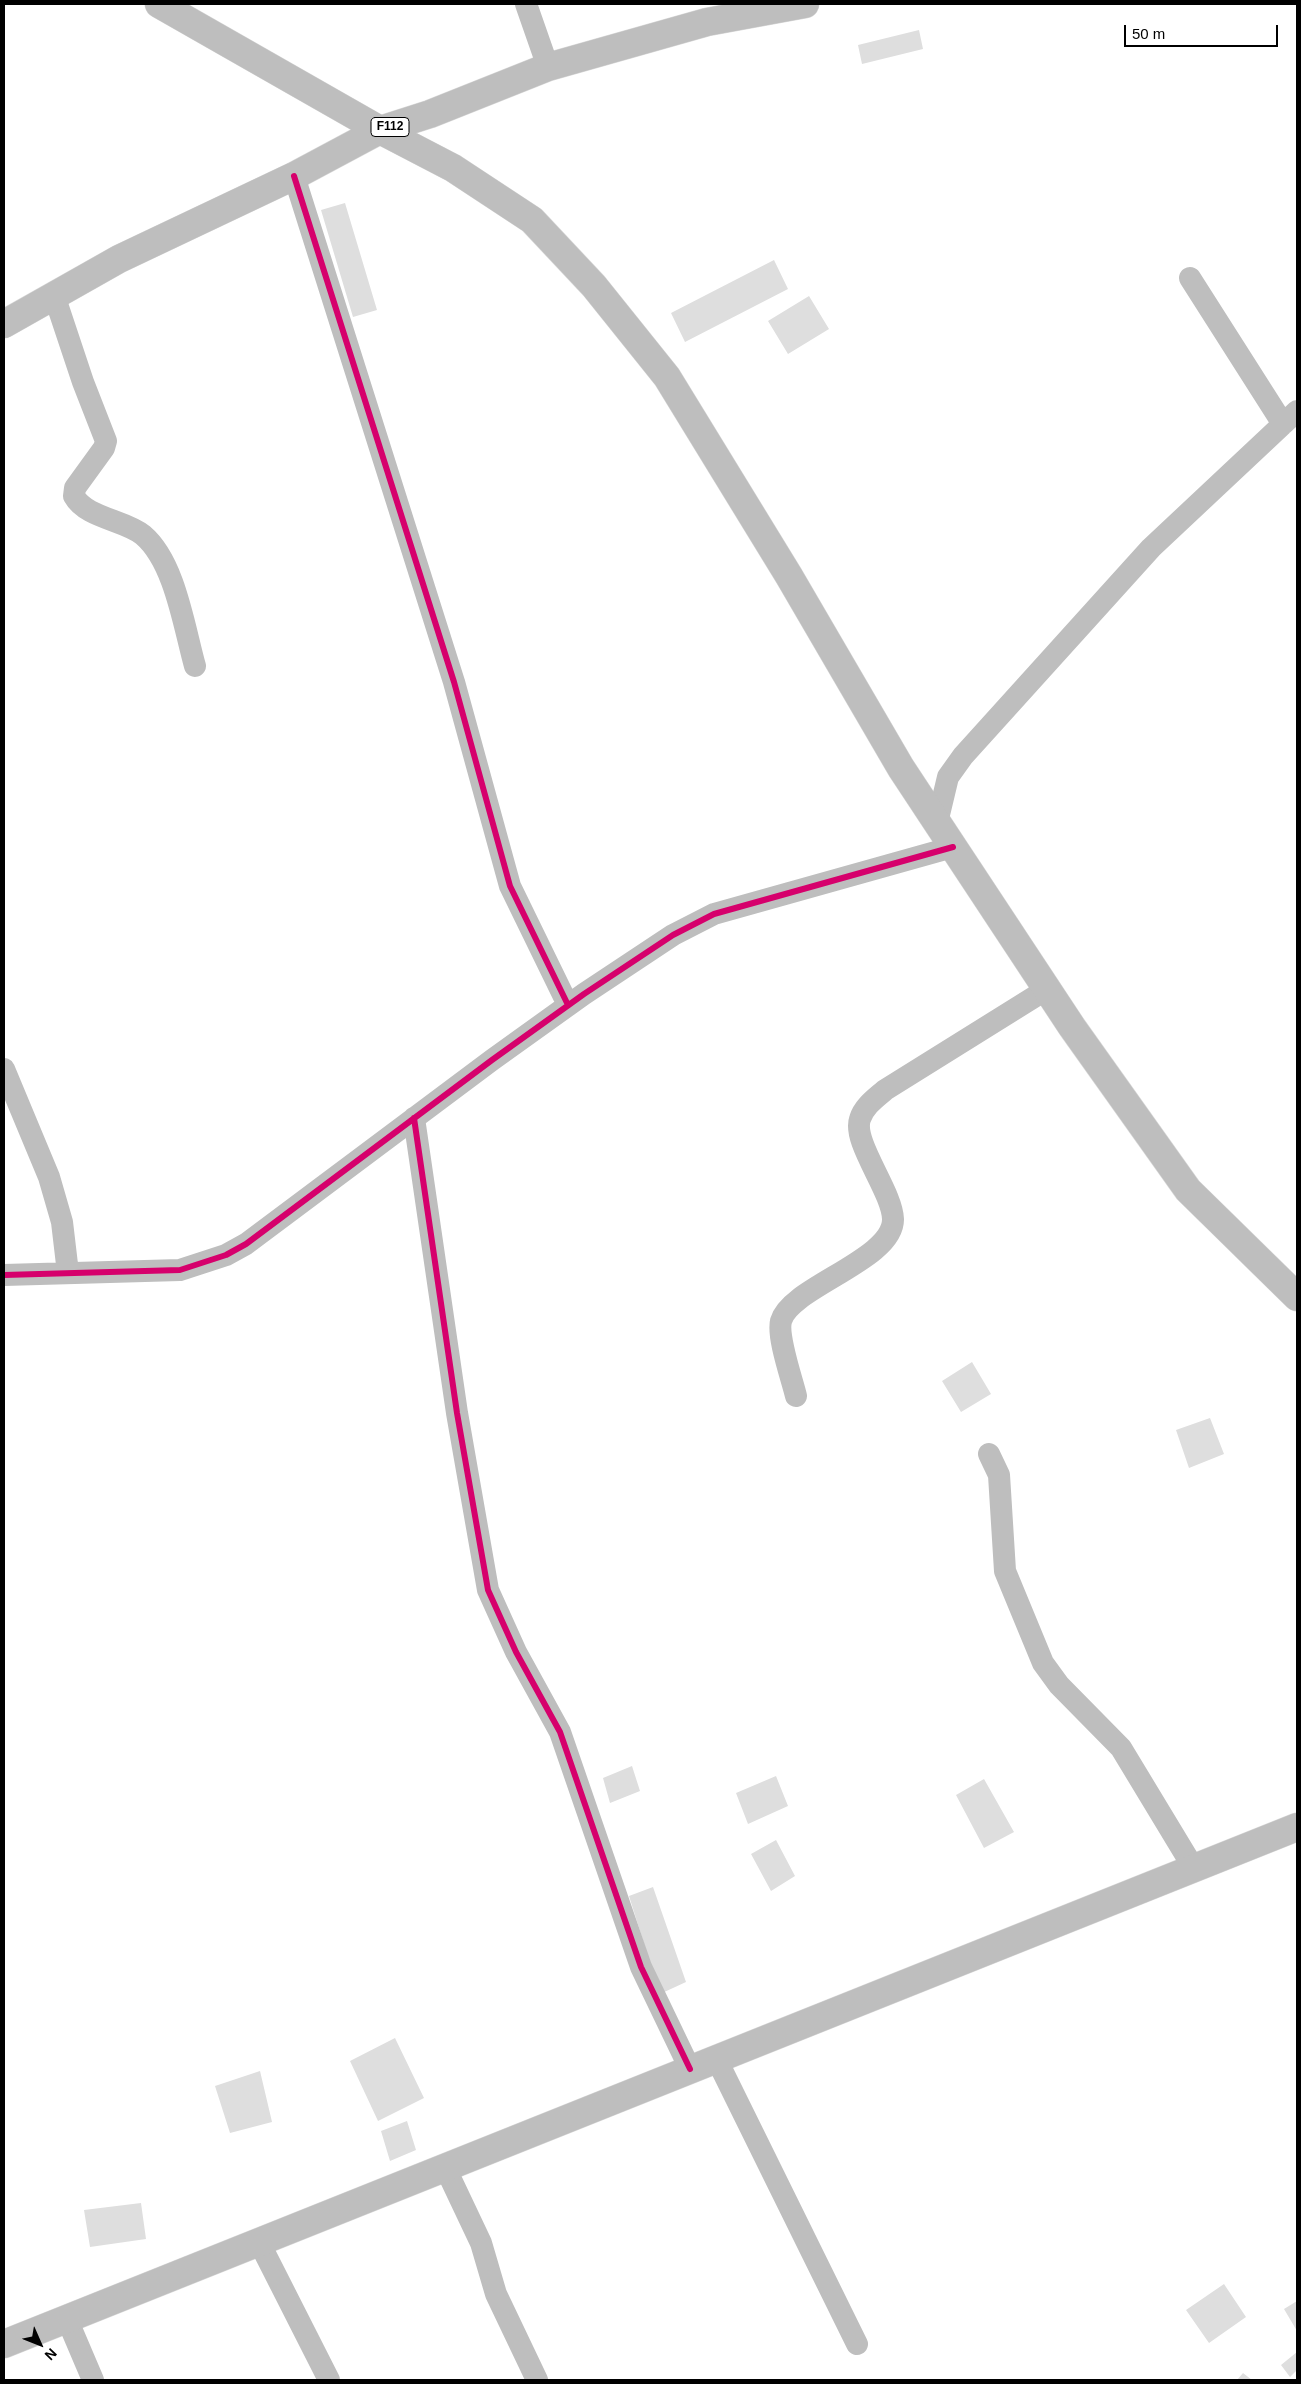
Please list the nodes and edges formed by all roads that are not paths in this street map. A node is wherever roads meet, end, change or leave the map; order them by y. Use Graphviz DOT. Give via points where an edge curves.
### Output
graph roads {
  1 [pos="160,4"];
  2 [pos="526,4"];
  3 [pos="805,4"];
  4 [pos="548,67"];
  5 [pos="380,130"];
  6 [pos="294,176"];
  7 [pos="1190,278"];
  8 [pos="54,295"];
  9 [pos="4,324"];
  10 [pos="1290,417"];
  11 [pos="195,666"];
  12 [pos="937,823"];
  13 [pos="953,847"];
  14 [pos="1047,988"];
  15 [pos="568,1005"];
  16 [pos="4,1069"];
  17 [pos="414,1118"];
  18 [pos="68,1273"];
  19 [pos="4,1275"];
  20 [pos="1297,1298"];
  21 [pos="796,1396"];
  22 [pos="989,1454"];
  23 [pos="1297,1827"];
  24 [pos="1193,1868"];
  25 [pos="716,2058"];
  26 [pos="690,2069"];
  27 [pos="446,2167"];
  28 [pos="260,2242"];
  29 [pos="67,2319"];
  30 [pos="4,2344"];
  31 [pos="857,2344"];
  32 [pos="93,2380"];
  33 [pos="329,2380"];
  34 [pos="537,2380"];
  1 -- 5 [label="main road"];
  2 -- 4 [label="street"];
  3 -- 4 [label="main road, F112" via="707,22"];
  4 -- 5 [label="main road, F112" via="430,114"];
  5 -- 6 [label="main road, F112"];
  5 -- 12 [label="main road" via="453,168 532,220 600,294 667,377"];
  6 -- 8 [label="main road, F112" via="127,255"];
  6 -- 15 [label="street" via="454,682 510,886"];
  7 -- 10 [label="street"];
  8 -- 9 [label="main road, F112"];
  8 -- 11 [label="street" via="106,441 75,488 74,496 83,507 141,533 154,546 176,597"];
  10 -- 12 [label="street" via="1151,548 963,756 948,777"];
  12 -- 13 [label="main road"];
  13 -- 14 [label="main road"];
  13 -- 15 [label="street" via="714,914 673,936"];
  14 -- 20 [label="main road" via="1188,1190"];
  14 -- 21 [label="street" via="885,1090 869,1104 860,1120 861,1136 891,1205 890,1235 872,1252 792,1305 781,1321 782,1343"];
  15 -- 17 [label="street"];
  16 -- 18 [label="street" via="49,1177 62,1222"];
  17 -- 18 [label="street" via="246,1244 226,1255 180,1270"];
  17 -- 26 [label="street" via="457,1413 488,1590 516,1652 560,1732 641,1967"];
  18 -- 19 [label="street"];
  22 -- 24 [label="street" via="999,1475 1005,1571 1042,1663 1059,1685 1121,1748"];
  23 -- 24 [label="main road"];
  24 -- 25 [label="main road"];
  25 -- 26 [label="main road"];
  25 -- 31 [label="street"];
  26 -- 27 [label="main road"];
  27 -- 28 [label="main road"];
  27 -- 34 [label="street" via="481,2243 496,2294"];
  28 -- 29 [label="main road"];
  28 -- 33 [label="street"];
  29 -- 30 [label="main road"];
  29 -- 32 [label="street"];
}
